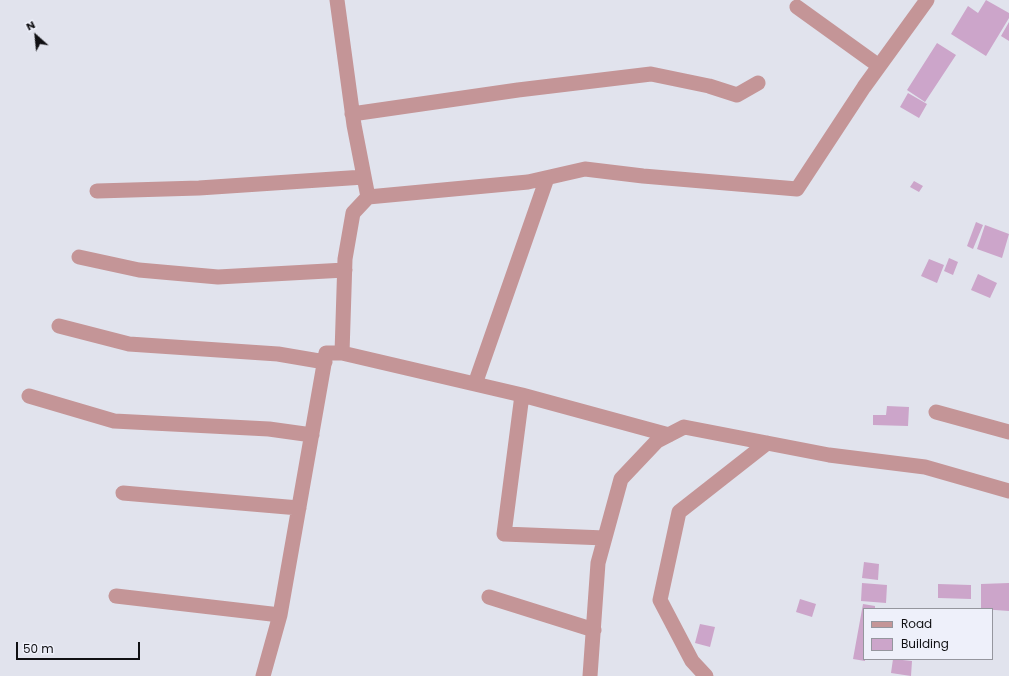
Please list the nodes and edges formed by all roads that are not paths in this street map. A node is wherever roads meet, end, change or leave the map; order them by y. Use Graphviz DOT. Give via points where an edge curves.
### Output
graph roads {
  1 [pos="337,0"];
  2 [pos="927,0"];
  3 [pos="797,7"];
  4 [pos="879,66"];
  5 [pos="758,83"];
  6 [pos="352,114"];
  7 [pos="364,177"];
  8 [pos="547,178"];
  9 [pos="97,191"];
  10 [pos="368,197"];
  11 [pos="79,257"];
  12 [pos="345,270"];
  13 [pos="59,326"];
  14 [pos="342,353"];
  15 [pos="325,362"];
  16 [pos="475,384"];
  17 [pos="522,395"];
  18 [pos="29,396"];
  19 [pos="936,412"];
  20 [pos="1009,432"];
  21 [pos="669,434"];
  22 [pos="312,435"];
  23 [pos="766,442"];
  24 [pos="1009,491"];
  25 [pos="123,493"];
  26 [pos="299,508"];
  27 [pos="605,538"];
  28 [pos="116,596"];
  29 [pos="489,597"];
  30 [pos="280,616"];
  31 [pos="594,630"];
  32 [pos="263,676"];
  33 [pos="590,676"];
  34 [pos="706,676"];
  1 -- 6 [label="street"];
  2 -- 4 [label="street"];
  3 -- 4 [label="street"];
  4 -- 8 [label="street" via="797,189 585,169"];
  5 -- 6 [label="street" via="737,95 709,86 651,74"];
  6 -- 7 [label="street"];
  7 -- 9 [label="street" via="199,188"];
  7 -- 10 [label="street"];
  8 -- 10 [label="street"];
  8 -- 16 [label="street"];
  10 -- 12 [label="street" via="353,213"];
  11 -- 12 [label="street" via="139,270 218,277"];
  12 -- 14 [label="street"];
  13 -- 15 [label="street" via="129,344 278,354"];
  14 -- 15 [label="street" via="326,353"];
  14 -- 16 [label="street"];
  15 -- 22 [label="street"];
  16 -- 17 [label="street"];
  17 -- 21 [label="street"];
  17 -- 27 [label="street" via="504,534"];
  18 -- 22 [label="street" via="114,421 268,429"];
  19 -- 20 [label="street"];
  21 -- 23 [label="street" via="684,426"];
  21 -- 27 [label="street" via="657,441 621,480"];
  22 -- 26 [label="street"];
  23 -- 24 [label="street" via="829,455 925,467"];
  23 -- 34 [label="street" via="679,512 660,600 692,661"];
  25 -- 26 [label="street"];
  26 -- 30 [label="street"];
  27 -- 31 [label="street" via="598,563"];
  28 -- 30 [label="street"];
  29 -- 31 [label="street"];
  30 -- 32 [label="street"];
  31 -- 33 [label="street"];
}
